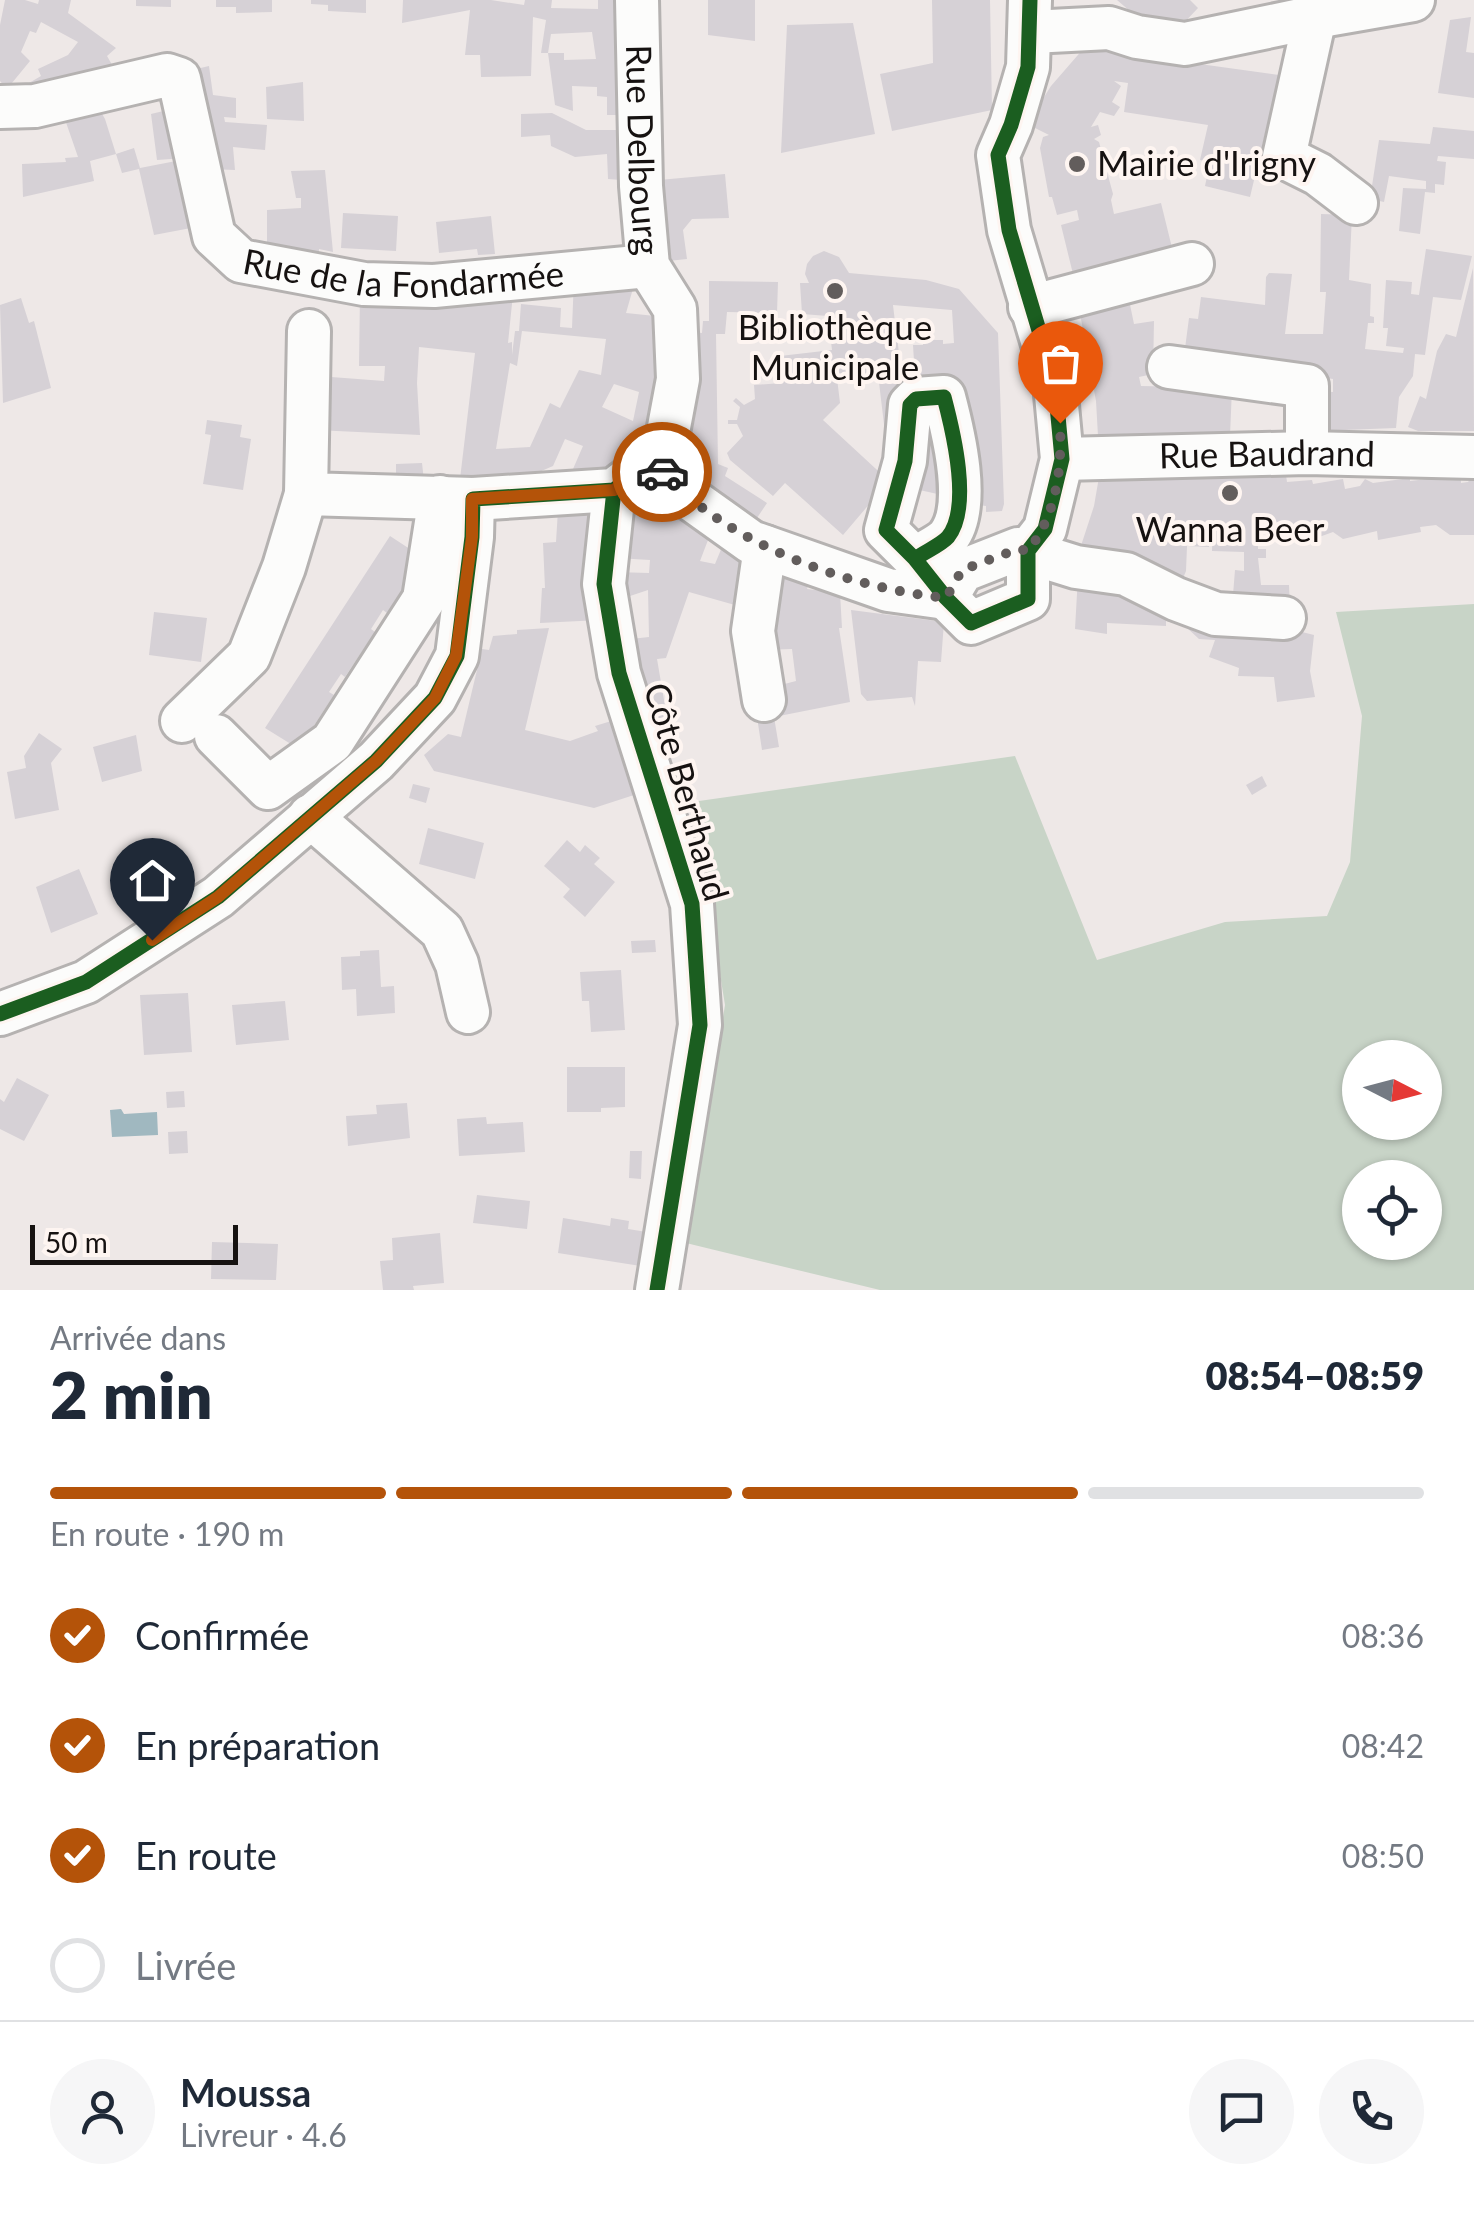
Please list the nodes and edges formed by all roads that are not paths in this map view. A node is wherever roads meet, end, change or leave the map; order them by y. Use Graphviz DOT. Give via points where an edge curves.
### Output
graph roads {
  1 [pos="637,0"];
  2 [pos="1414,0"];
  3 [pos="1088,13"];
  4 [pos="1031,16"];
  5 [pos="1314,16"];
  6 [pos="0,107"];
  7 [pos="1356,204"];
  8 [pos="1192,264"];
  9 [pos="648,266"];
  10 [pos="1030,307"];
  11 [pos="309,331"];
  12 [pos="1169,367"];
  13 [pos="1308,453"];
  14 [pos="1474,456"];
  15 [pos="1062,459"];
  16 [pos="660,470"];
  17 [pos="614,490"];
  18 [pos="306,494"];
  19 [pos="456,498"];
  20 [pos="765,548"];
  21 [pos="1028,551"];
  22 [pos="915,559"];
  23 [pos="946,598"];
  24 [pos="1284,618"];
  25 [pos="764,700"];
  26 [pos="310,816"];
  27 [pos="468,1012"];
  28 [pos="0,1014"];
  29 [pos="657,1290"];
  1 -- 9 [label="street, Rue Delbourg"];
  2 -- 5 [label="street"];
  3 -- 4 [label="street"];
  3 -- 5 [label="street" via="1137,38 1185,44"];
  4 -- 10 [label="street" via="1028,68 998,155"];
  5 -- 7 [label="street" via="1284,158"];
  6 -- 9 [label="street, Rue de la Fondarmée" via="35,106 167,75 180,80 214,236 241,260 364,284 434,286"];
  8 -- 10 [label="street"];
  9 -- 16 [label="street, Rue Delbourg" via="675,309 678,379"];
  10 -- 15 [label="street" via="1055,384"];
  11 -- 18 [label="street"];
  12 -- 13 [label="street" via="1306,386"];
  13 -- 14 [label="street, Rue Baudrand"];
  13 -- 15 [label="street, Rue Baudrand"];
  15 -- 21 [label="street" via="1045,529"];
  16 -- 17 [label="street" via="632,476"];
  16 -- 20 [label="street" via="681,492"];
  17 -- 19 [label="street"];
  17 -- 29 [label="street, Côte Berthaud" via="604,584 619,673 692,904 700,1025"];
  18 -- 19 [label="street"];
  18 -- 19 [label="street" via="249,656 199,728 268,788 332,742 424,599"];
  19 -- 26 [label="street" via="472,537 456,656 435,698 376,761"];
  20 -- 23 [label="street" via="888,590"];
  20 -- 25 [label="street" via="753,630"];
  21 -- 23 [label="street" via="962,570"];
  21 -- 24 [label="street" via="1126,574 1216,614"];
  22 -- 23 [label="street"];
  26 -- 27 [label="street" via="442,931"];
  26 -- 28 [label="street" via="218,897 86,982"];
}
